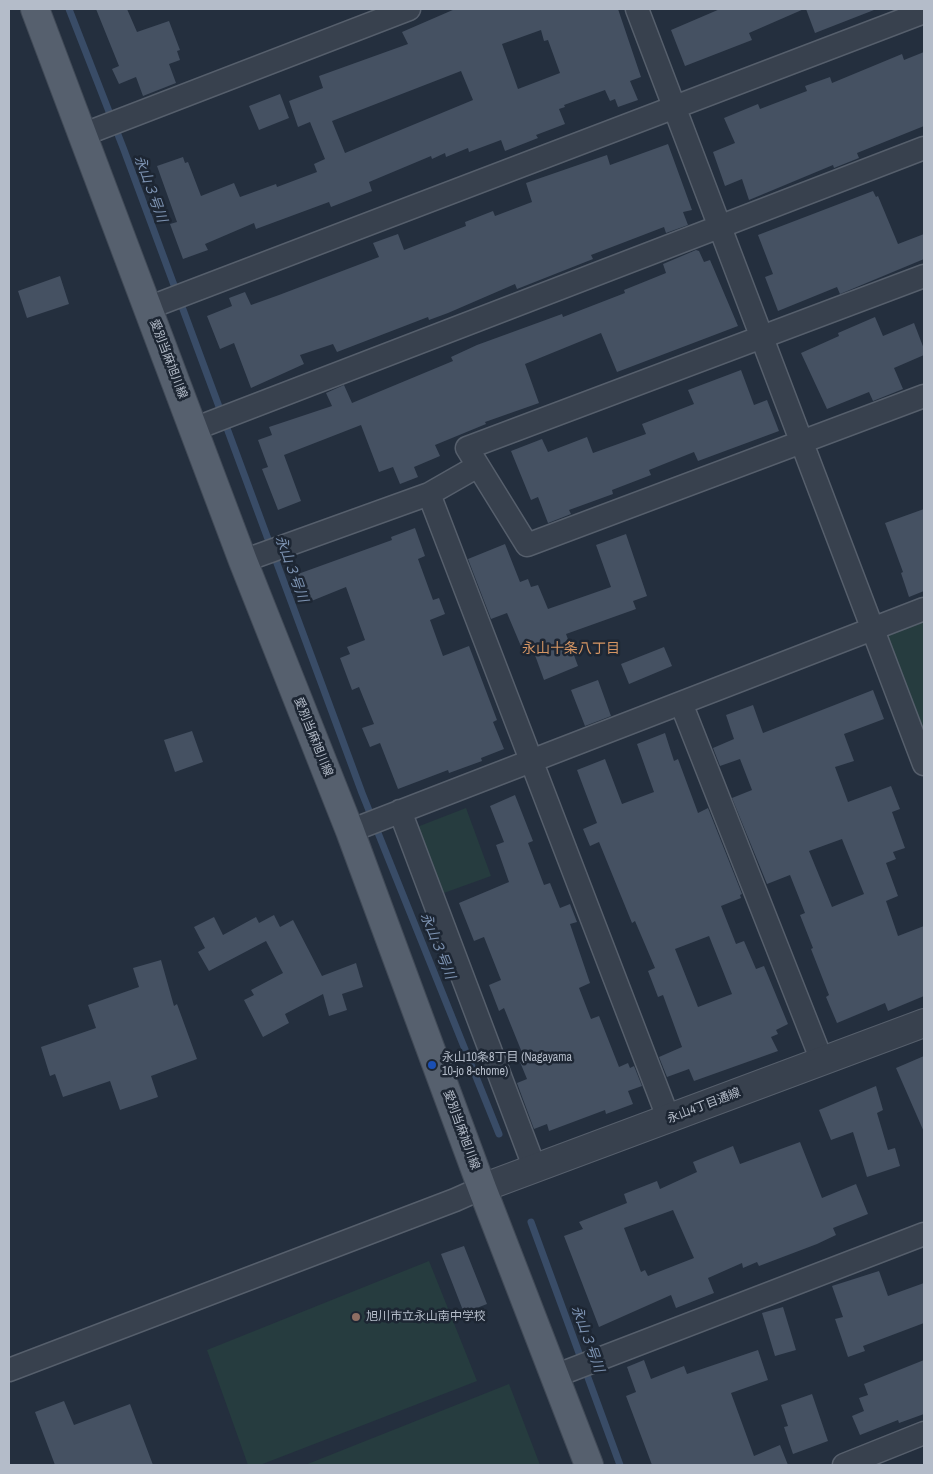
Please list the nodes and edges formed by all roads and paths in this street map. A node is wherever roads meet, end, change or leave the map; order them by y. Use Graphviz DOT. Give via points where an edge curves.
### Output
graph roads {
  1 [pos="35,9"];
  2 [pos="409,9"];
  3 [pos="637,9"];
  4 [pos="924,12"];
  5 [pos="675,106"];
  6 [pos="90,132"];
  7 [pos="924,148"];
  8 [pos="722,226"];
  9 [pos="924,276"];
  10 [pos="156,305"];
  11 [pos="763,336"];
  12 [pos="924,396"];
  13 [pos="213,422"];
  14 [pos="804,442"];
  15 [pos="478,466"];
  16 [pos="429,494"];
  17 [pos="262,553"];
  18 [pos="924,609"];
  19 [pos="872,628"];
  20 [pos="681,703"];
  21 [pos="530,762"];
  22 [pos="924,764"];
  23 [pos="394,813"];
  24 [pos="358,828"];
  25 [pos="924,1023"];
  26 [pos="822,1061"];
  27 [pos="669,1120"];
  28 [pos="535,1169"];
  29 [pos="482,1188"];
  30 [pos="924,1234"];
  31 [pos="9,1370"];
  32 [pos="563,1373"];
  33 [pos="924,1433"];
  34 [pos="589,1465"];
  35 [pos="844,1465"];
  1 -- 6 [label="main road, 愛別当麻旭川線"];
  2 -- 6 [label="street"];
  3 -- 5 [label="street"];
  4 -- 5 [label="street"];
  5 -- 8 [label="street"];
  5 -- 10 [label="street"];
  6 -- 10 [label="main road, 愛別当麻旭川線"];
  7 -- 8 [label="street"];
  8 -- 11 [label="street"];
  8 -- 13 [label="street"];
  9 -- 11 [label="street"];
  10 -- 13 [label="main road, 愛別当麻旭川線"];
  11 -- 14 [label="street"];
  11 -- 15 [label="street" via="467,448"];
  12 -- 14 [label="street"];
  13 -- 17 [label="main road, 愛別当麻旭川線"];
  14 -- 15 [label="street" via="527,545"];
  14 -- 19 [label="street"];
  15 -- 16 [label="street"];
  16 -- 17 [label="street"];
  16 -- 21 [label="street"];
  17 -- 24 [label="main road, 愛別当麻旭川線"];
  18 -- 19 [label="street"];
  19 -- 20 [label="street"];
  19 -- 22 [label="street"];
  20 -- 21 [label="street"];
  20 -- 26 [label="street"];
  21 -- 23 [label="street"];
  21 -- 27 [label="street"];
  23 -- 24 [label="street"];
  23 -- 28 [label="street"];
  24 -- 29 [label="main road, 愛別当麻旭川線"];
  25 -- 26 [label="street, 永山4丁目通線"];
  26 -- 27 [label="street, 永山4丁目通線"];
  27 -- 28 [label="street, 永山4丁目通線"];
  28 -- 29 [label="street, 永山4丁目通線"];
  29 -- 31 [label="street"];
  29 -- 32 [label="main road, 愛別当麻旭川線"];
  30 -- 32 [label="street"];
  32 -- 34 [label="main road, 愛別当麻旭川線"];
  33 -- 35 [label="street"];
}
